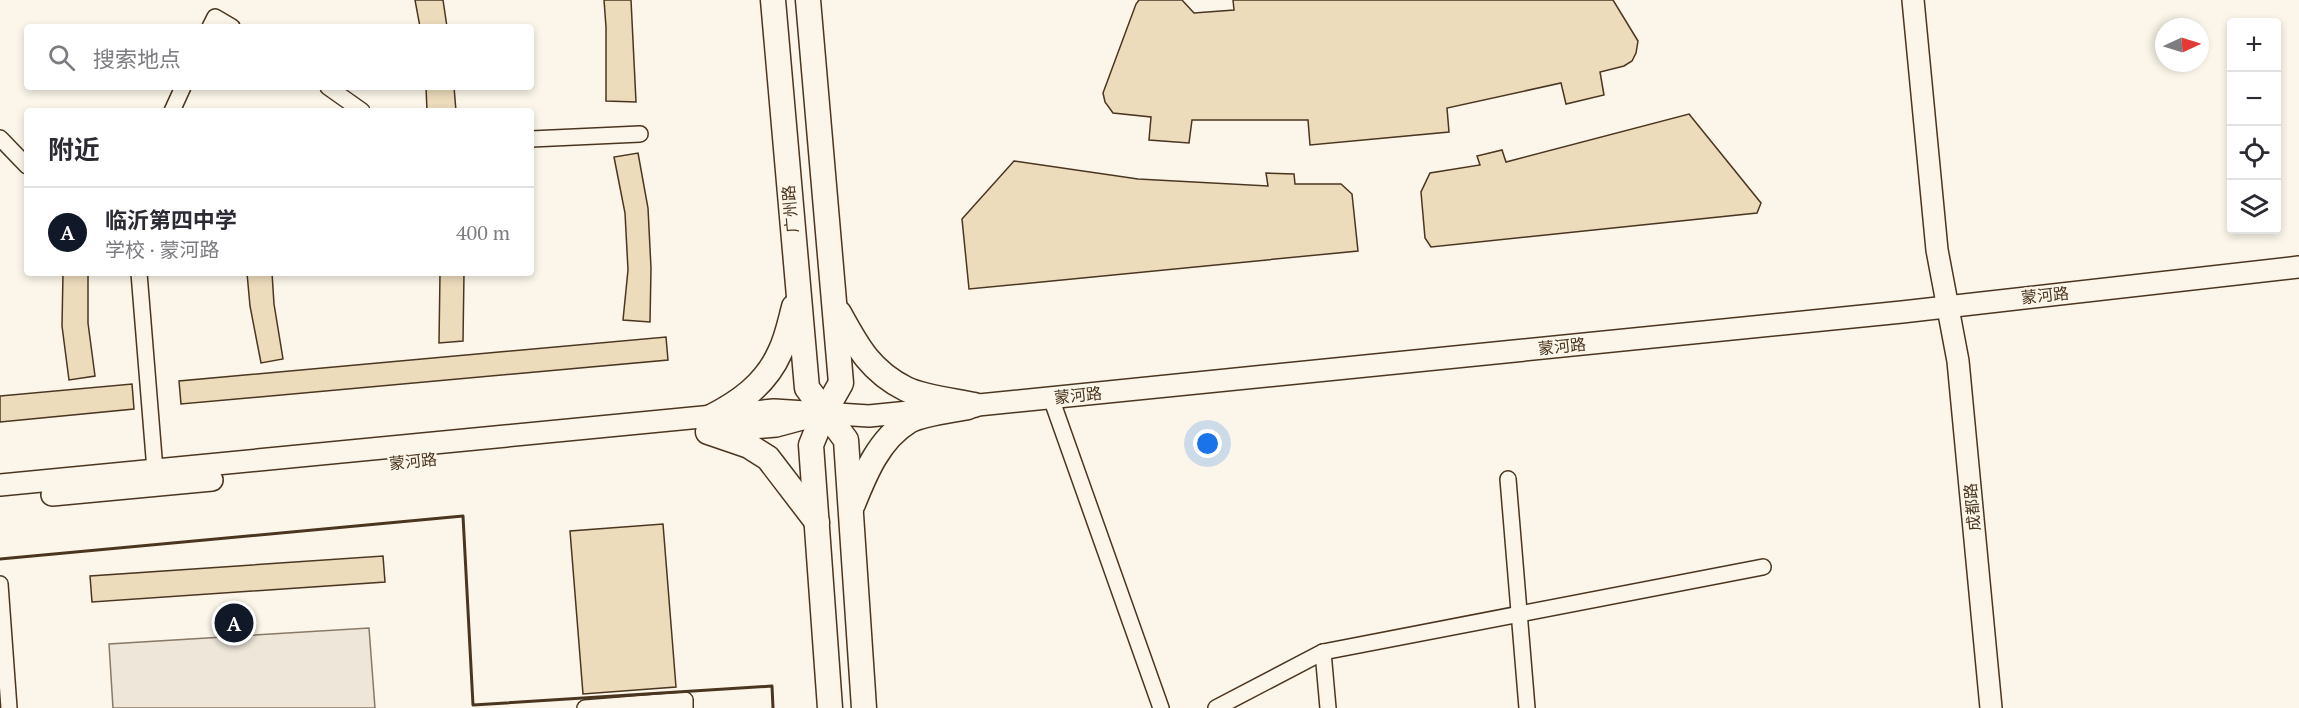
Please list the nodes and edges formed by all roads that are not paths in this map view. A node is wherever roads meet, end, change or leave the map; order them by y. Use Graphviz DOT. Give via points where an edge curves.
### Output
graph roads {
  1 [pos="773,0"];
  2 [pos="808,0"];
  3 [pos="1913,0"];
  4 [pos="1925,0"];
  5 [pos="212,24"];
  6 [pos="227,24"];
  7 [pos="182,90"];
  8 [pos="332,90"];
  9 [pos="173,108"];
  10 [pos="358,108"];
  11 [pos="640,134"];
  12 [pos="1,139"];
  13 [pos="534,139"];
  14 [pos="24,163"];
  15 [pos="2299,267"];
  16 [pos="139,276"];
  17 [pos="798,296"];
  18 [pos="834,302"];
  19 [pos="1948,306"];
  20 [pos="1051,398"];
  21 [pos="974,405"];
  22 [pos="824,413"];
  23 [pos="709,425"];
  24 [pos="154,470"];
  25 [pos="1508,479"];
  26 [pos="0,485"];
  27 [pos="0,500"];
  28 [pos="851,510"];
  29 [pos="817,522"];
  30 [pos="1763,567"];
  31 [pos="0,584"];
  32 [pos="1521,614"];
  33 [pos="1323,652"];
  34 [pos="9,708"];
  35 [pos="585,708"];
  36 [pos="686,708"];
  37 [pos="830,708"];
  38 [pos="864,708"];
  39 [pos="1161,708"];
  40 [pos="1216,708"];
  41 [pos="1328,708"];
  42 [pos="1527,708"];
  43 [pos="1980,708"];
  44 [pos="1991,708"];
  1 -- 17 [label="main road, 广州路"];
  2 -- 18 [label="main road"];
  3 -- 19 [label="street, 成都路" via="1937,250"];
  4 -- 19 [label="street, 成都路" via="1951,251"];
  5 -- 6 [label="street" via="215,17"];
  7 -- 9 [label="street"];
  8 -- 10 [label="street"];
  11 -- 13 [label="street"];
  12 -- 14 [label="street"];
  15 -- 19 [label="street, 蒙河路"];
  16 -- 24 [label="street"];
  17 -- 22 [label="main road, 广州路" via="807,388"];
  17 -- 23 [label="main road" via="780,353 762,382"];
  18 -- 21 [label="main road" via="857,347 876,370 907,390"];
  18 -- 22 [label="main road" via="841,383"];
  19 -- 20 [label="street, 蒙河路"];
  19 -- 43 [label="street, 成都路" via="1946,361"];
  19 -- 44 [label="street, 成都路" via="1958,361"];
  20 -- 21 [label="street, 蒙河路"];
  20 -- 39 [label="street"];
  21 -- 22 [label="street, 蒙河路" via="869,416"];
  21 -- 28 [label="main road" via="910,420 884,444 867,470"];
  22 -- 23 [label="street, 蒙河路" via="776,426"];
  22 -- 28 [label="main road, 广州路" via="846,440"];
  22 -- 29 [label="main road" via="811,445"];
  23 -- 24 [label="street, 蒙河路"];
  23 -- 27 [label="street, 蒙河路"];
  23 -- 29 [label="main road" via="768,458"];
  24 -- 26 [label="street, 蒙河路"];
  25 -- 32 [label="street"];
  28 -- 38 [label="main road, 广州路"];
  29 -- 37 [label="main road"];
  30 -- 32 [label="street"];
  31 -- 34 [label="street"];
  32 -- 33 [label="street"];
  32 -- 42 [label="street"];
  33 -- 40 [label="street"];
  33 -- 41 [label="street"];
  35 -- 36 [label="street" via="685,700"];
}
